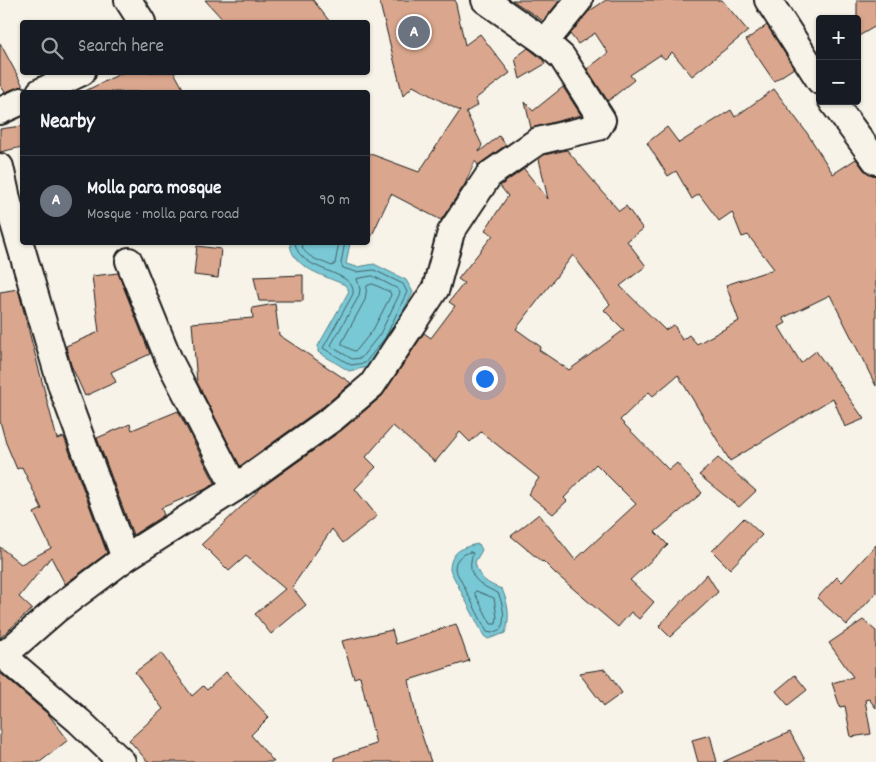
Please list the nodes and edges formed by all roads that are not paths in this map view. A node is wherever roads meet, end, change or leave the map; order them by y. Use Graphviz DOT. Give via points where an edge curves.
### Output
graph roads {
  1 [pos="128,0"];
  2 [pos="485,0"];
  3 [pos="579,0"];
  4 [pos="768,0"];
  5 [pos="141,20"];
  6 [pos="544,42"];
  7 [pos="76,75"];
  8 [pos="816,75"];
  9 [pos="44,90"];
  10 [pos="20,102"];
  11 [pos="835,105"];
  12 [pos="0,111"];
  13 [pos="876,161"];
  14 [pos="0,168"];
  15 [pos="20,244"];
  16 [pos="20,245"];
  17 [pos="129,261"];
  18 [pos="235,488"];
  19 [pos="125,558"];
  20 [pos="2,654"];
  21 [pos="122,762"];
  1 -- 5 [label="street"];
  2 -- 6 [label="street"];
  3 -- 6 [label="street"];
  4 -- 8 [label="street"];
  6 -- 18 [label="street" via="562,57 602,120 598,127 538,142 488,176 451,232 436,288 372,385 333,418"];
  7 -- 9 [label="street"];
  10 -- 12 [label="street"];
  11 -- 13 [label="street"];
  14 -- 15 [label="street"];
  16 -- 19 [label="street" via="62,387"];
  17 -- 18 [label="street" via="169,360"];
  18 -- 19 [label="street"];
  19 -- 20 [label="street"];
  20 -- 21 [label="street"];
}
